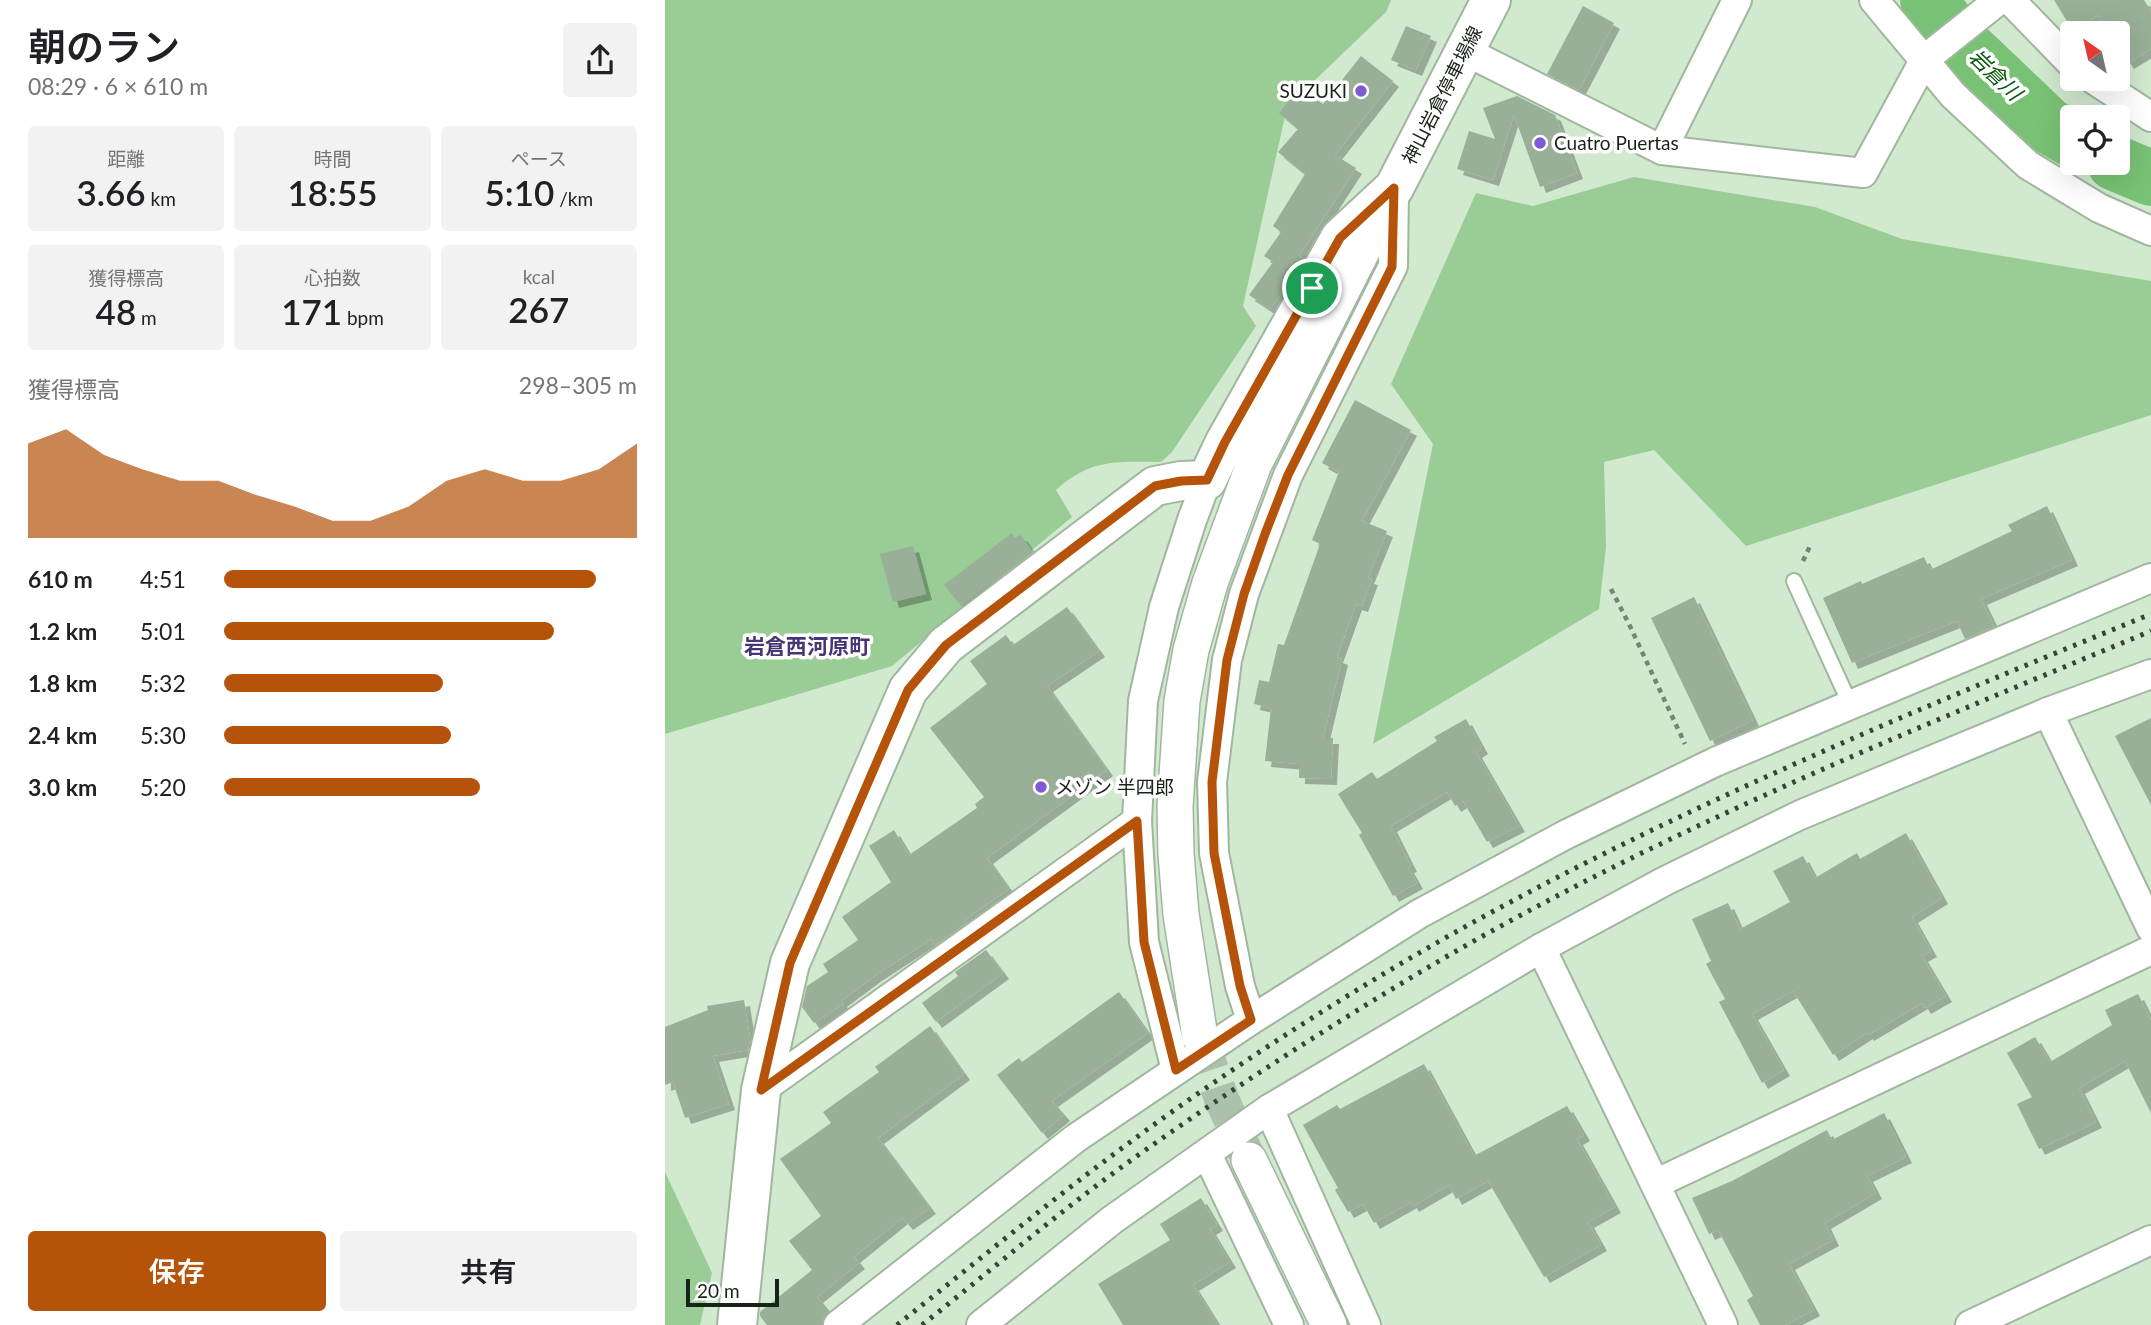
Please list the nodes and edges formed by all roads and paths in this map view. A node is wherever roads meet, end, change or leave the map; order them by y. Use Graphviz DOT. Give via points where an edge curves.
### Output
graph roads {
  1 [pos="1491,0"];
  2 [pos="1737,0"];
  3 [pos="1874,0"];
  4 [pos="2001,1"];
  5 [pos="1465,51"];
  6 [pos="2060,53"];
  7 [pos="1930,56"];
  8 [pos="2111,91"];
  9 [pos="2151,117"];
  10 [pos="1662,150"];
  11 [pos="1394,188"];
  12 [pos="2151,231"];
  13 [pos="1207,480"];
  14 [pos="2151,578"];
  15 [pos="1794,581"];
  16 [pos="1611,589"];
  17 [pos="2151,674"];
  18 [pos="1850,704"];
  19 [pos="2048,712"];
  20 [pos="1697,771"];
  21 [pos="1137,821"];
  22 [pos="2151,928"];
  23 [pos="1541,948"];
  24 [pos="2151,950"];
  25 [pos="1251,1020"];
  26 [pos="1201,1037"];
  27 [pos="1176,1070"];
  28 [pos="761,1090"];
  29 [pos="1269,1109"];
  30 [pos="1207,1154"];
  31 [pos="1249,1160"];
  32 [pos="1655,1184"];
  33 [pos="2151,1240"];
  34 [pos="737,1325"];
  35 [pos="838,1325"];
  36 [pos="981,1325"];
  37 [pos="1289,1325"];
  38 [pos="1329,1325"];
  39 [pos="1366,1325"];
  40 [pos="1723,1325"];
  41 [pos="1970,1325"];
  1 -- 5 [label="main road, 神山岩倉停車場線"];
  2 -- 10 [label="street"];
  3 -- 7 [label="street"];
  4 -- 6 [label="street"];
  4 -- 7 [label="street"];
  5 -- 10 [label="street"];
  5 -- 11 [label="main road, 神山岩倉停車場線"];
  7 -- 10 [label="street" via="1863,173"];
  7 -- 12 [label="street" via="1953,94 2028,165 2099,208"];
  8 -- 9 [label="street"];
  11 -- 13 [label="main road, 神山岩倉停車場線" via="1340,238"];
  11 -- 25 [label="street" via="1392,267 1288,475 1244,594 1227,660 1212,782 1214,853"];
  11 -- 26 [label="street" via="1254,464 1191,650 1182,701 1176,855"];
  13 -- 21 [label="street" via="1164,607 1143,701"];
  13 -- 28 [label="main road" via="1155,486 946,645 908,690 790,963"];
  14 -- 18 [label="street"];
  15 -- 18 [label="lane"];
  16 -- 20 [label="path"];
  17 -- 19 [label="street"];
  18 -- 20 [label="street"];
  19 -- 22 [label="street"];
  19 -- 23 [label="street" via="1800,815"];
  20 -- 25 [label="street" via="1419,914"];
  21 -- 27 [label="street" via="1144,942"];
  21 -- 28 [label="street"];
  23 -- 29 [label="street"];
  23 -- 32 [label="street"];
  24 -- 32 [label="street"];
  25 -- 27 [label="street"];
  27 -- 35 [label="street" via="1076,1138"];
  28 -- 34 [label="main road"];
  29 -- 30 [label="street"];
  29 -- 39 [label="street"];
  30 -- 36 [label="street" via="1112,1220"];
  30 -- 37 [label="street"];
  31 -- 38 [label="street"];
  32 -- 40 [label="street"];
  33 -- 41 [label="street"];
}
